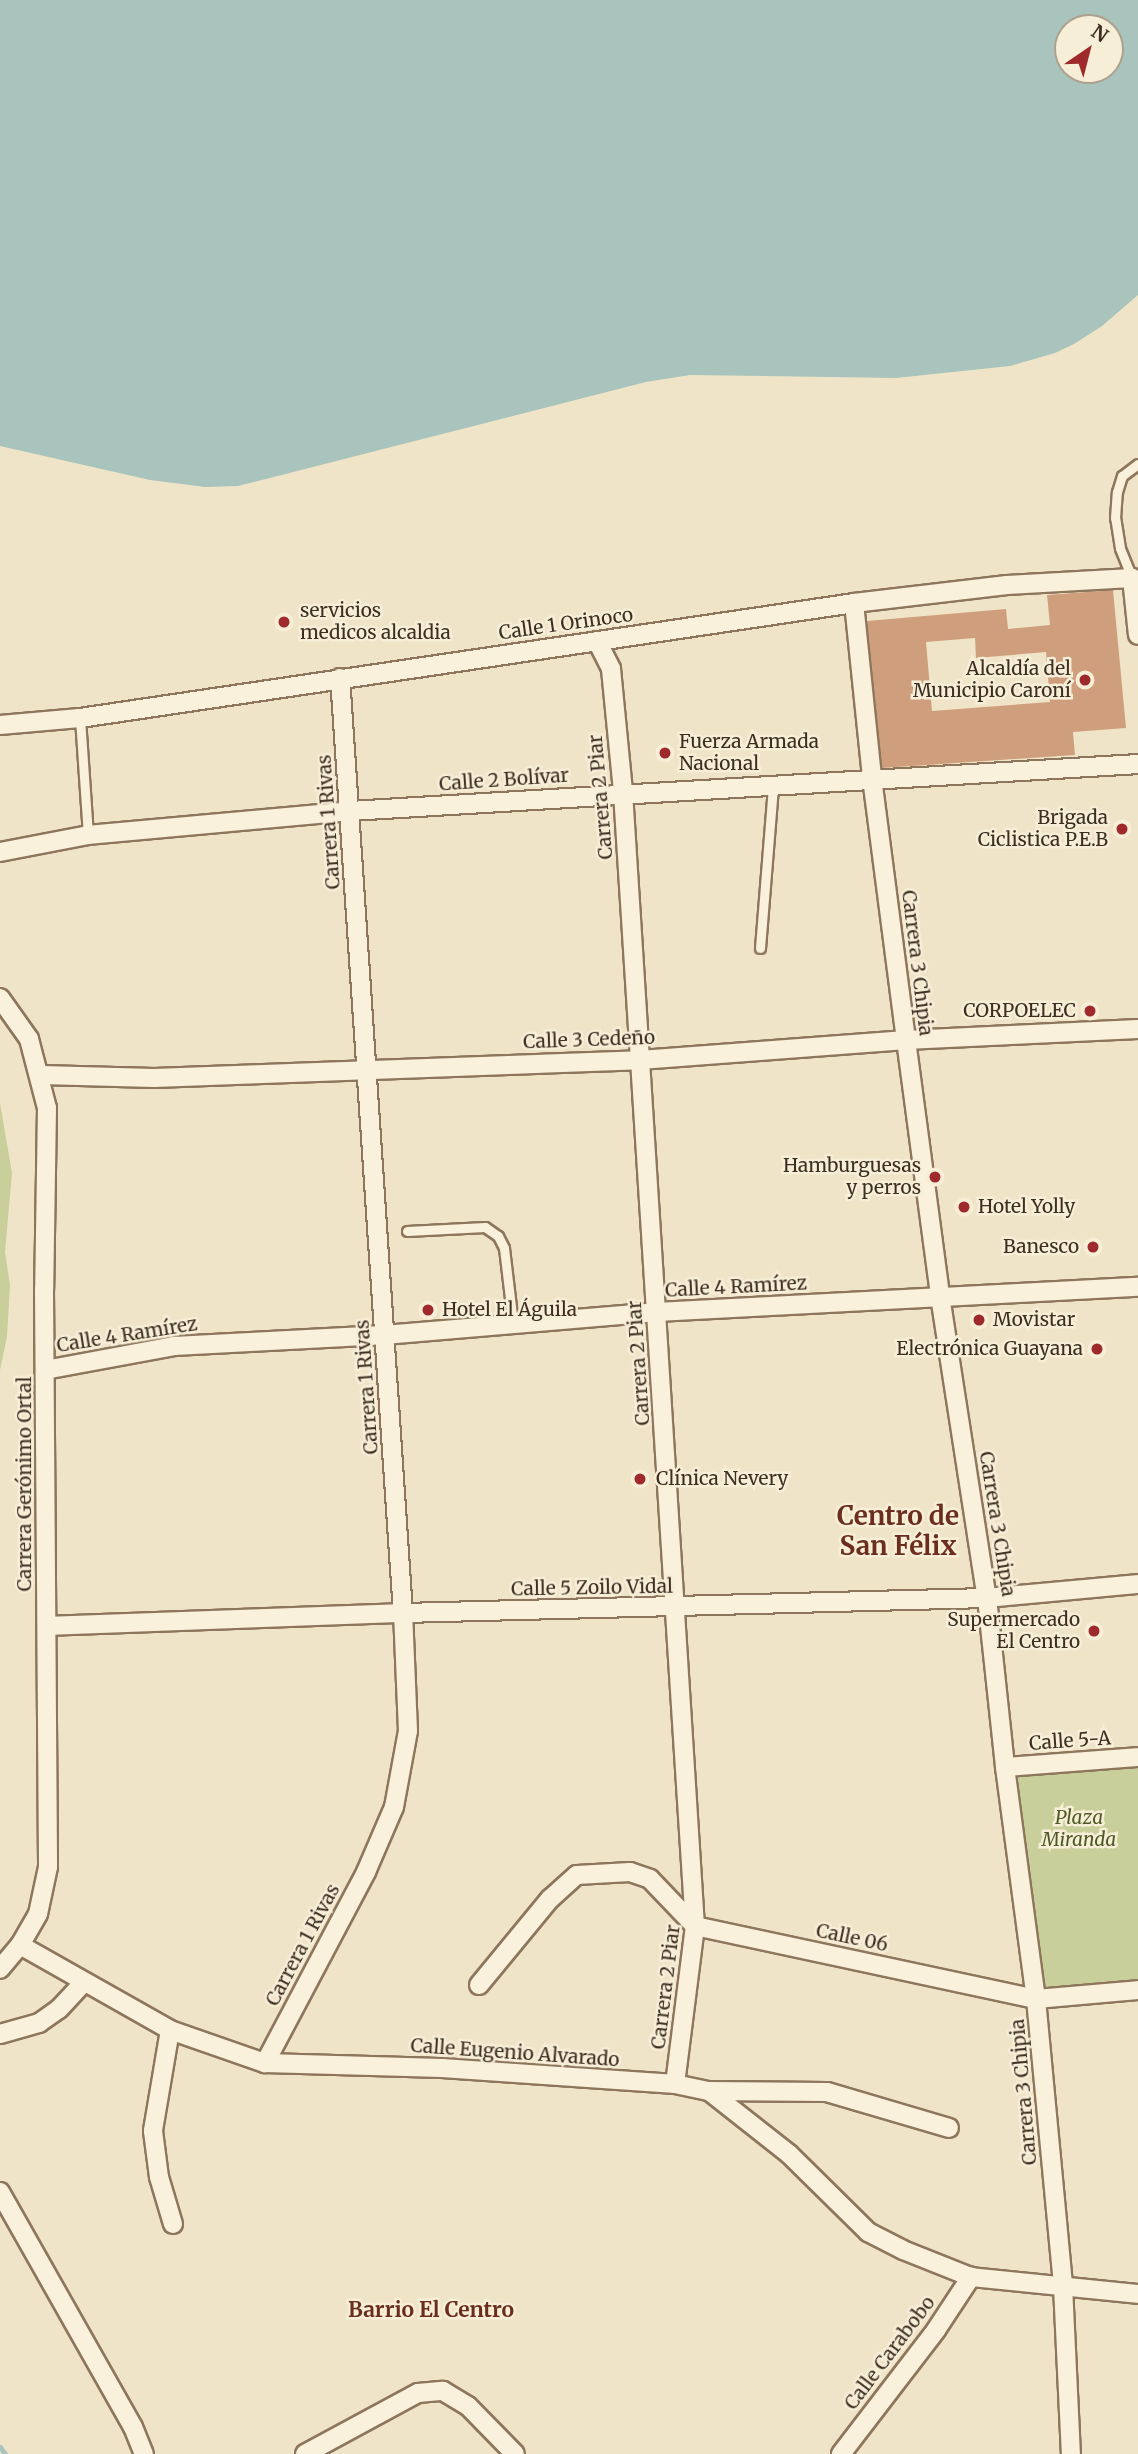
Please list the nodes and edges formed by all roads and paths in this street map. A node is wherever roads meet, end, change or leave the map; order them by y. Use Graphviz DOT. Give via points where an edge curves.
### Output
graph roads {
  1 [pos="1138,464"];
  2 [pos="1135,580"];
  3 [pos="854,603"];
  4 [pos="1138,635"];
  5 [pos="597,641"];
  6 [pos="340,678"];
  7 [pos="80,718"];
  8 [pos="0,725"];
  9 [pos="1138,764"];
  10 [pos="872,778"];
  11 [pos="773,783"];
  12 [pos="623,792"];
  13 [pos="350,811"];
  14 [pos="88,835"];
  15 [pos="0,852"];
  16 [pos="760,948"];
  17 [pos="0,998"];
  18 [pos="1138,1029"];
  19 [pos="906,1040"];
  20 [pos="640,1060"];
  21 [pos="366,1069"];
  22 [pos="41,1075"];
  23 [pos="407,1231"];
  24 [pos="1138,1286"];
  25 [pos="940,1296"];
  26 [pos="656,1312"];
  27 [pos="513,1323"];
  28 [pos="384,1335"];
  29 [pos="45,1370"];
  30 [pos="1138,1584"];
  31 [pos="987,1598"];
  32 [pos="676,1607"];
  33 [pos="403,1613"];
  34 [pos="47,1626"];
  35 [pos="1138,1757"];
  36 [pos="1004,1767"];
  37 [pos="695,1926"];
  38 [pos="20,1945"];
  39 [pos="0,1969"];
  40 [pos="84,1982"];
  41 [pos="479,1985"];
  42 [pos="1138,1990"];
  43 [pos="1037,1999"];
  44 [pos="170,2030"];
  45 [pos="0,2035"];
  46 [pos="265,2063"];
  47 [pos="675,2084"];
  48 [pos="709,2091"];
  49 [pos="949,2128"];
  50 [pos="0,2192"];
  51 [pos="173,2224"];
  52 [pos="971,2277"];
  53 [pos="1063,2286"];
  54 [pos="1138,2294"];
  55 [pos="144,2454"];
  56 [pos="305,2454"];
  57 [pos="515,2454"];
  58 [pos="841,2454"];
  59 [pos="1071,2454"];
  1 -- 2 [label="lane" via="1122,476 1115,519"];
  2 -- 3 [label="street, Calle 1 Orinoco" via="1007,585"];
  2 -- 4 [label="street"];
  3 -- 5 [label="street, Calle 1 Orinoco"];
  3 -- 10 [label="street, Carrera 3 Chipia"];
  5 -- 6 [label="street, Calle 1 Orinoco"];
  5 -- 12 [label="street, Carrera 2 Piar" via="611,669"];
  6 -- 7 [label="street, Calle 1 Orinoco"];
  6 -- 13 [label="street, Carrera 1 Rivas"];
  7 -- 8 [label="street, Calle 1 Orinoco"];
  7 -- 14 [label="lane"];
  9 -- 10 [label="street, Calle 2 Bolívar"];
  10 -- 11 [label="street, Calle 2 Bolívar"];
  10 -- 19 [label="street, Carrera 3 Chipia"];
  11 -- 12 [label="street, Calle 2 Bolívar"];
  11 -- 16 [label="lane"];
  12 -- 13 [label="street, Calle 2 Bolívar"];
  12 -- 20 [label="street, Carrera 2 Piar"];
  13 -- 14 [label="street, Calle 2 Bolívar"];
  13 -- 21 [label="street, Carrera 1 Rivas"];
  14 -- 15 [label="street, Calle 2 Bolívar"];
  17 -- 22 [label="street, Carrera Gerónimo Ortal" via="29,1038"];
  18 -- 19 [label="street, Calle 3 Cedeño"];
  19 -- 20 [label="street, Calle 3 Cedeño"];
  19 -- 25 [label="street, Carrera 3 Chipia"];
  20 -- 21 [label="street, Calle 3 Cedeño"];
  20 -- 26 [label="street, Carrera 2 Piar"];
  21 -- 22 [label="street, Calle 3 Cedeño" via="154,1078"];
  21 -- 28 [label="street, Carrera 1 Rivas"];
  22 -- 29 [label="street, Carrera Gerónimo Ortal" via="47,1108"];
  23 -- 27 [label="lane" via="485,1227 498,1236 504,1248"];
  24 -- 25 [label="street, Calle 4 Ramírez"];
  25 -- 26 [label="street, Calle 4 Ramírez"];
  25 -- 31 [label="street, Carrera 3 Chipia"];
  26 -- 27 [label="street, Calle 4 Ramírez"];
  26 -- 32 [label="street, Carrera 2 Piar"];
  27 -- 28 [label="street, Calle 4 Ramírez"];
  28 -- 29 [label="street, Calle 4 Ramírez" via="174,1346"];
  28 -- 33 [label="street, Carrera 1 Rivas"];
  29 -- 34 [label="street, Carrera Gerónimo Ortal"];
  30 -- 31 [label="street, Calle 5 Zoilo Vidal"];
  31 -- 32 [label="street, Calle 5 Zoilo Vidal"];
  31 -- 36 [label="street, Carrera 3 Chipia"];
  32 -- 33 [label="street, Calle 5 Zoilo Vidal"];
  32 -- 37 [label="street, Carrera 2 Piar"];
  33 -- 34 [label="street, Calle 5 Zoilo Vidal"];
  33 -- 46 [label="street, Carrera 1 Rivas" via="408,1731 394,1807 366,1872"];
  34 -- 38 [label="street, Carrera Gerónimo Ortal" via="48,1867 38,1914"];
  35 -- 36 [label="street, Calle 5-A"];
  36 -- 43 [label="street, Carrera 3 Chipia"];
  37 -- 41 [label="street" via="650,1879 630,1872 578,1875 550,1899"];
  37 -- 43 [label="street, Calle 06"];
  37 -- 47 [label="street, Carrera 2 Piar"];
  38 -- 39 [label="street, Carrera Gerónimo Ortal"];
  38 -- 40 [label="street, Calle Eugenio Alvarado"];
  40 -- 44 [label="street, Calle Eugenio Alvarado"];
  40 -- 45 [label="street" via="59,2009 39,2022"];
  42 -- 43 [label="street, Calle 06"];
  43 -- 53 [label="street, Carrera 3 Chipia"];
  44 -- 46 [label="street, Calle Eugenio Alvarado"];
  44 -- 51 [label="street" via="153,2131 159,2177"];
  46 -- 47 [label="street, Calle Eugenio Alvarado" via="442,2068"];
  47 -- 48 [label="street, Calle Eugenio Alvarado"];
  48 -- 49 [label="street" via="827,2092"];
  48 -- 52 [label="street, Calle Eugenio Alvarado" via="789,2154 868,2232"];
  50 -- 55 [label="street"];
  52 -- 53 [label="street, Calle Eugenio Alvarado"];
  52 -- 58 [label="street, Calle Carabobo"];
  53 -- 54 [label="street, Calle Eugenio Alvarado"];
  53 -- 59 [label="street, Carrera 3 Chipia"];
  56 -- 57 [label="street" via="418,2393 443,2391 468,2406"];
}
